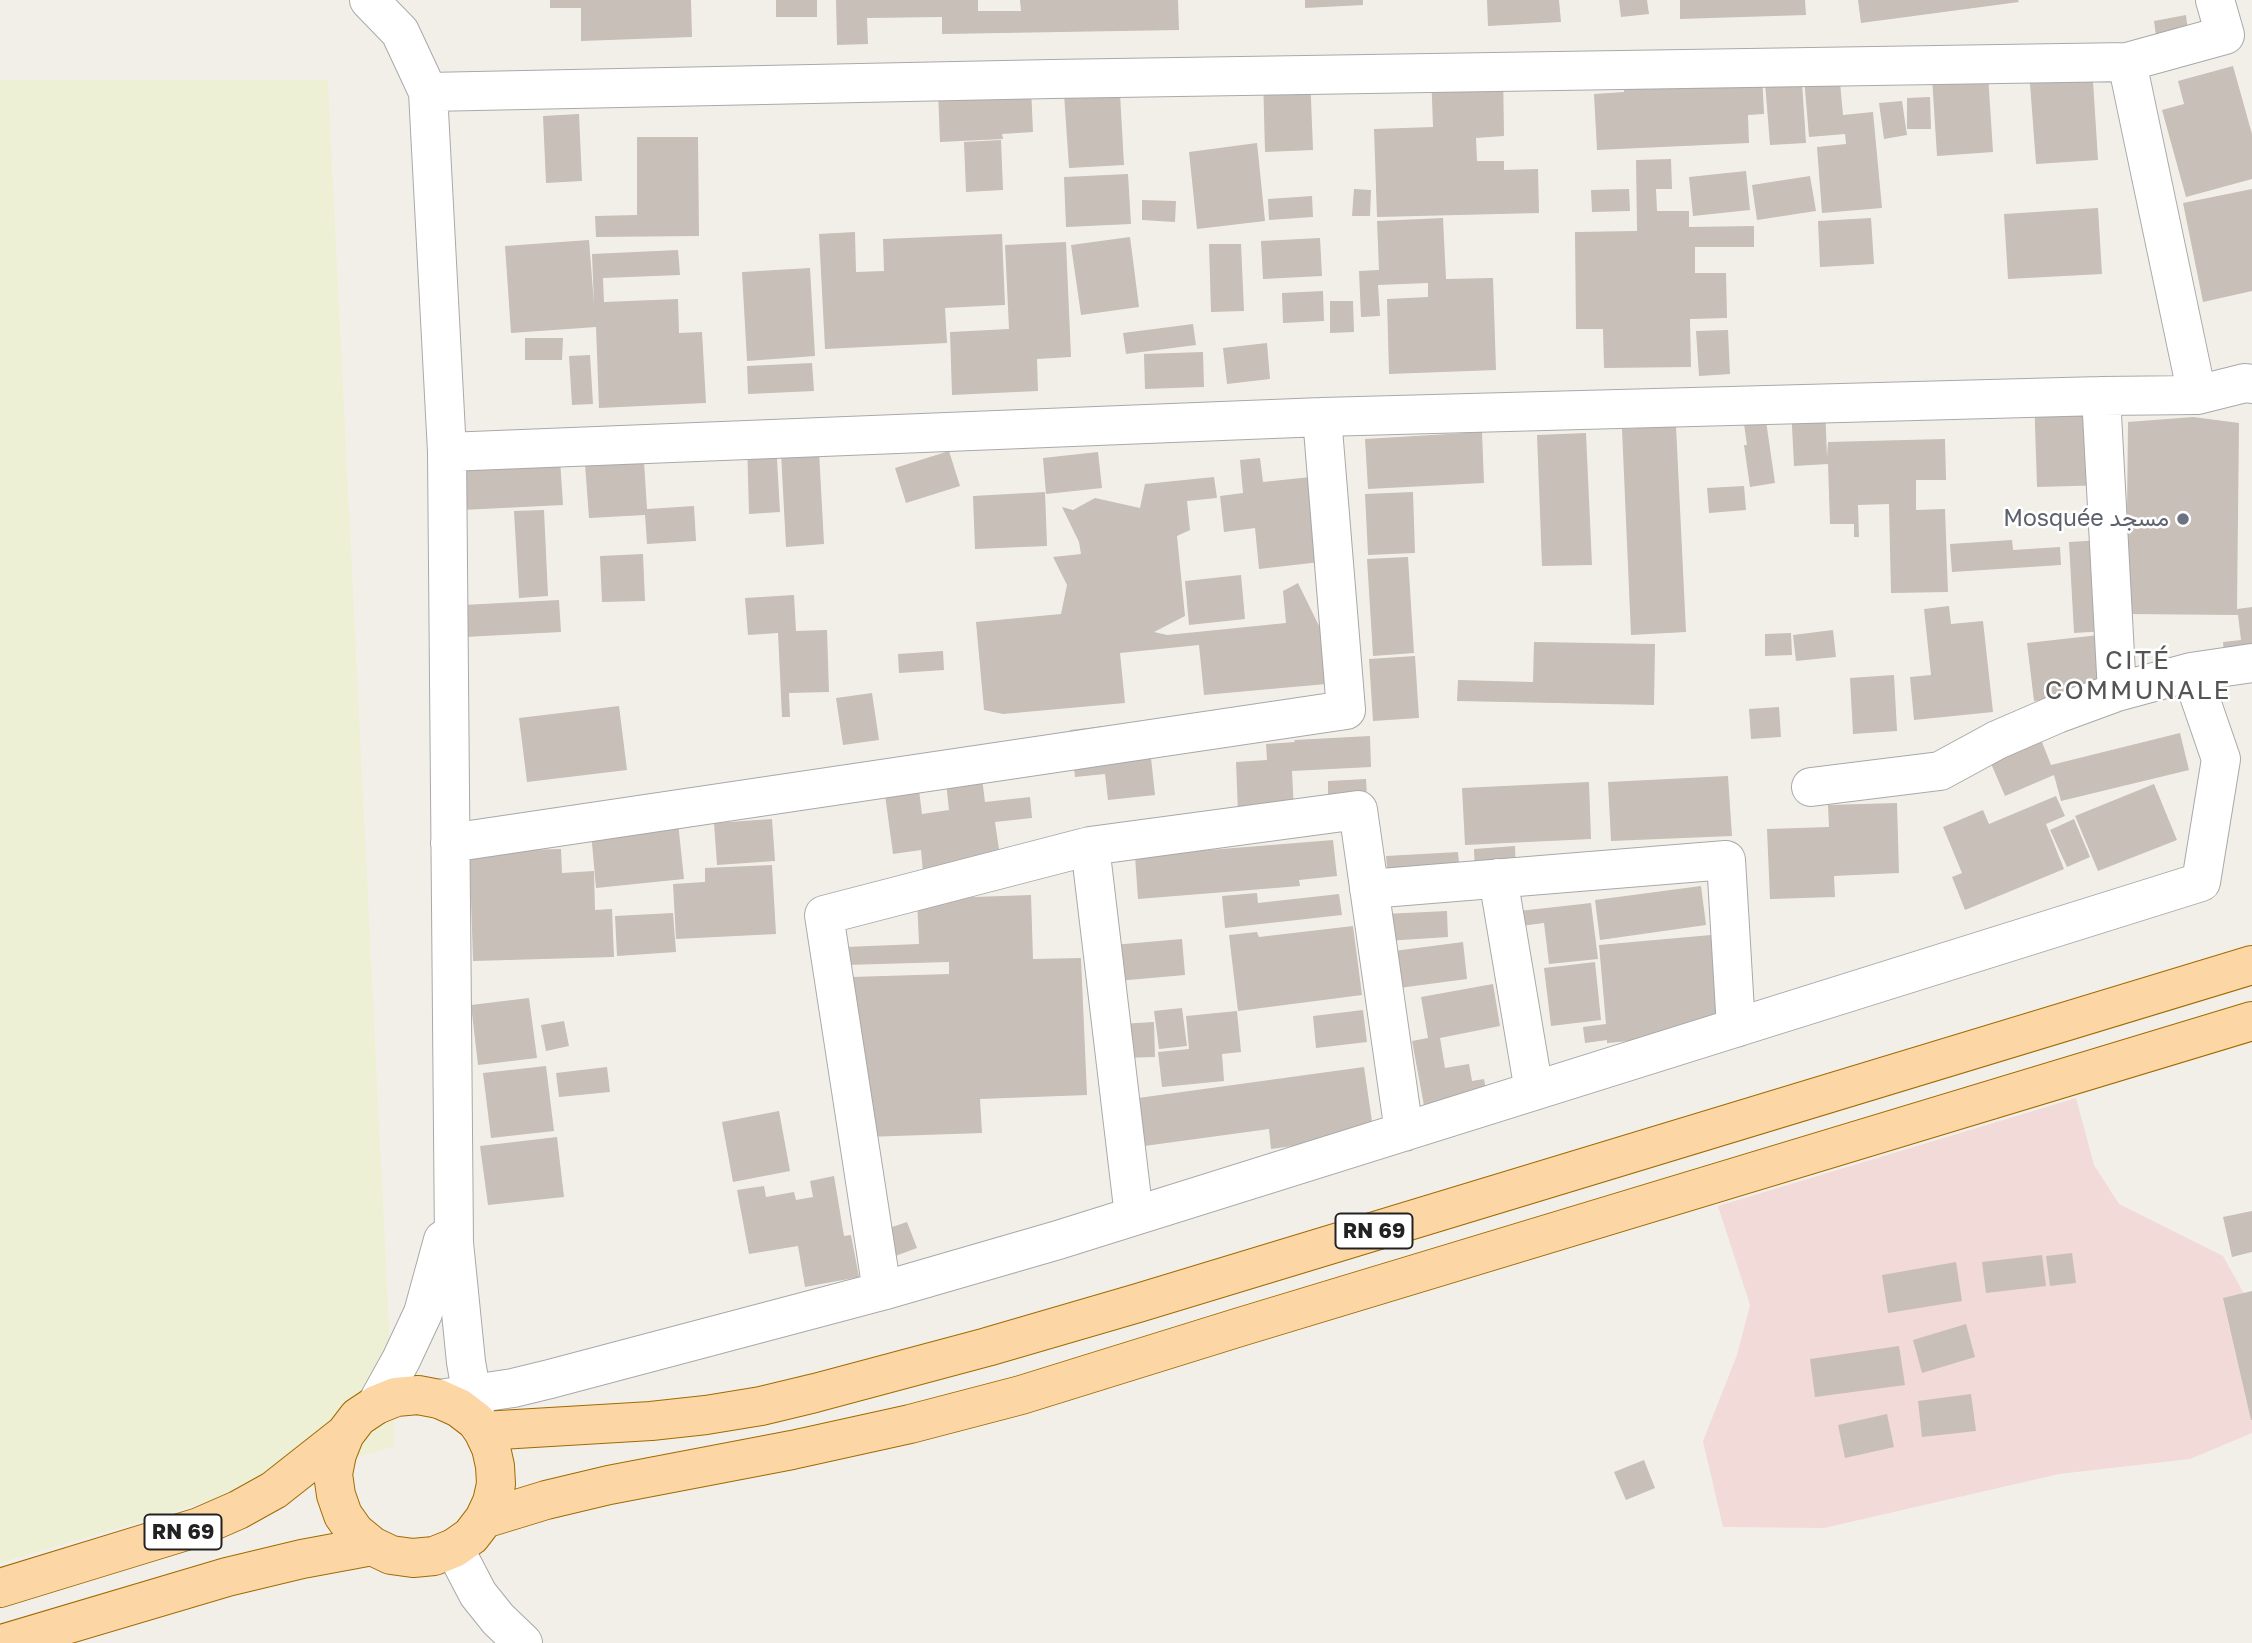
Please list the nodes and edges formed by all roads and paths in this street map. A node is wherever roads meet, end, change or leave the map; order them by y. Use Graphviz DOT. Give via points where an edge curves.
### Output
graph roads {
  1 [pos="369,0"];
  2 [pos="2215,0"];
  3 [pos="2127,62"];
  4 [pos="428,92"];
  5 [pos="2252,384"];
  6 [pos="2197,395"];
  7 [pos="2101,396"];
  8 [pos="1322,417"];
  9 [pos="447,452"];
  10 [pos="2252,663"];
  11 [pos="2192,672"];
  12 [pos="2118,692"];
  13 [pos="1811,787"];
  14 [pos="450,843"];
  15 [pos="1090,846"];
  16 [pos="1498,878"];
  17 [pos="1369,889"];
  18 [pos="2252,965"];
  19 [pos="2252,1021"];
  20 [pos="1736,1028"];
  21 [pos="1534,1091"];
  22 [pos="1404,1132"];
  23 [pos="453,1182"];
  24 [pos="1134,1216"];
  25 [pos="882,1291"];
  26 [pos="376,1405"];
  27 [pos="468,1411"];
  28 [pos="345,1434"];
  29 [pos="484,1519"];
  30 [pos="372,1546"];
  31 [pos="454,1548"];
  32 [pos="0,1588"];
  33 [pos="5,1643"];
  34 [pos="523,1643"];
  1 -- 4 [label="street" via="400,32"];
  2 -- 3 [label="street" via="2225,35"];
  3 -- 4 [label="street"];
  3 -- 6 [label="street"];
  4 -- 9 [label="street"];
  5 -- 6 [label="street"];
  6 -- 7 [label="street"];
  7 -- 8 [label="street"];
  7 -- 12 [label="street"];
  8 -- 9 [label="street"];
  8 -- 14 [label="street" via="1346,710"];
  9 -- 14 [label="street"];
  10 -- 11 [label="street"];
  11 -- 12 [label="street"];
  11 -- 20 [label="street" via="2221,759 2201,882"];
  12 -- 13 [label="street" via="2057,713 1940,771"];
  14 -- 23 [label="street"];
  15 -- 17 [label="street" via="1358,810"];
  15 -- 24 [label="street"];
  15 -- 25 [label="street" via="824,915"];
  16 -- 17 [label="street"];
  16 -- 20 [label="street" via="1726,860"];
  16 -- 21 [label="street"];
  17 -- 22 [label="street"];
  18 -- 27 [label="main road, RN 69" via="1138,1303 815,1393 761,1406 651,1421"];
  19 -- 29 [label="main road" via="1021,1395 792,1450 609,1485"];
  20 -- 21 [label="street"];
  21 -- 22 [label="street"];
  22 -- 24 [label="street"];
  23 -- 26 [label="street" via="423,1313"];
  23 -- 27 [label="street"];
  24 -- 25 [label="street"];
  25 -- 27 [label="street" via="550,1379"];
  26 -- 27 [label="main road" via="418,1395"];
  26 -- 28 [label="main road" via="358,1417"];
  27 -- 29 [label="main road" via="491,1448 495,1466 496,1484"];
  28 -- 30 [label="main road" via="333,1474 335,1495 355,1532"];
  28 -- 32 [label="main road, RN 69" via="274,1490 218,1519"];
  29 -- 31 [label="main road"];
  30 -- 31 [label="main road" via="413,1559"];
  30 -- 33 [label="main road, RN 69" via="227,1577"];
  31 -- 34 [label="street" via="478,1594"];
}
